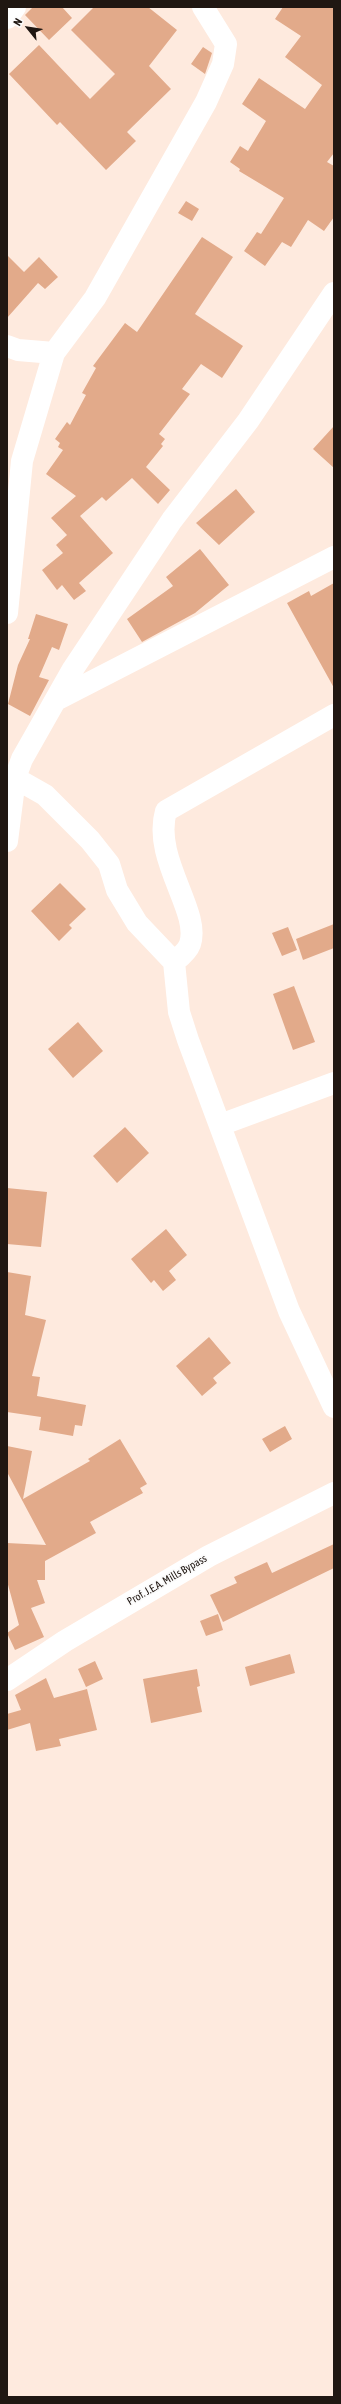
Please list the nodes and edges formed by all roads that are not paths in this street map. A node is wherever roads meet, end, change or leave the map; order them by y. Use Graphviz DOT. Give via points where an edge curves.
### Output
graph roads {
  1 [pos="15,7"];
  2 [pos="202,7"];
  3 [pos="7,18"];
  4 [pos="334,293"];
  5 [pos="7,346"];
  6 [pos="54,353"];
  7 [pos="334,557"];
  8 [pos="7,613"];
  9 [pos="56,700"];
  10 [pos="334,715"];
  11 [pos="15,778"];
  12 [pos="7,841"];
  13 [pos="174,962"];
  14 [pos="334,1083"];
  15 [pos="220,1125"];
  16 [pos="334,1407"];
  17 [pos="334,1493"];
  18 [pos="7,1680"];
  1 -- 3 [label="street"];
  2 -- 6 [label="street" via="226,44 223,64 206,102 95,298"];
  4 -- 9 [label="street" via="248,421 172,520 137,571 82,654"];
  5 -- 6 [label="street" via="18,350"];
  6 -- 8 [label="street" via="22,461"];
  7 -- 9 [label="street"];
  9 -- 11 [label="street" via="44,724 29,745"];
  10 -- 13 [label="street" via="166,811 163,823 166,856 192,926 190,945"];
  11 -- 12 [label="street"];
  11 -- 13 [label="street" via="45,795 90,840 109,864 117,890 137,923"];
  13 -- 15 [label="street" via="179,1012"];
  14 -- 15 [label="street"];
  15 -- 16 [label="street" via="289,1311"];
  17 -- 18 [label="street, Prof. J.E.A. Mills Bypass" via="209,1556 65,1641"];
}
